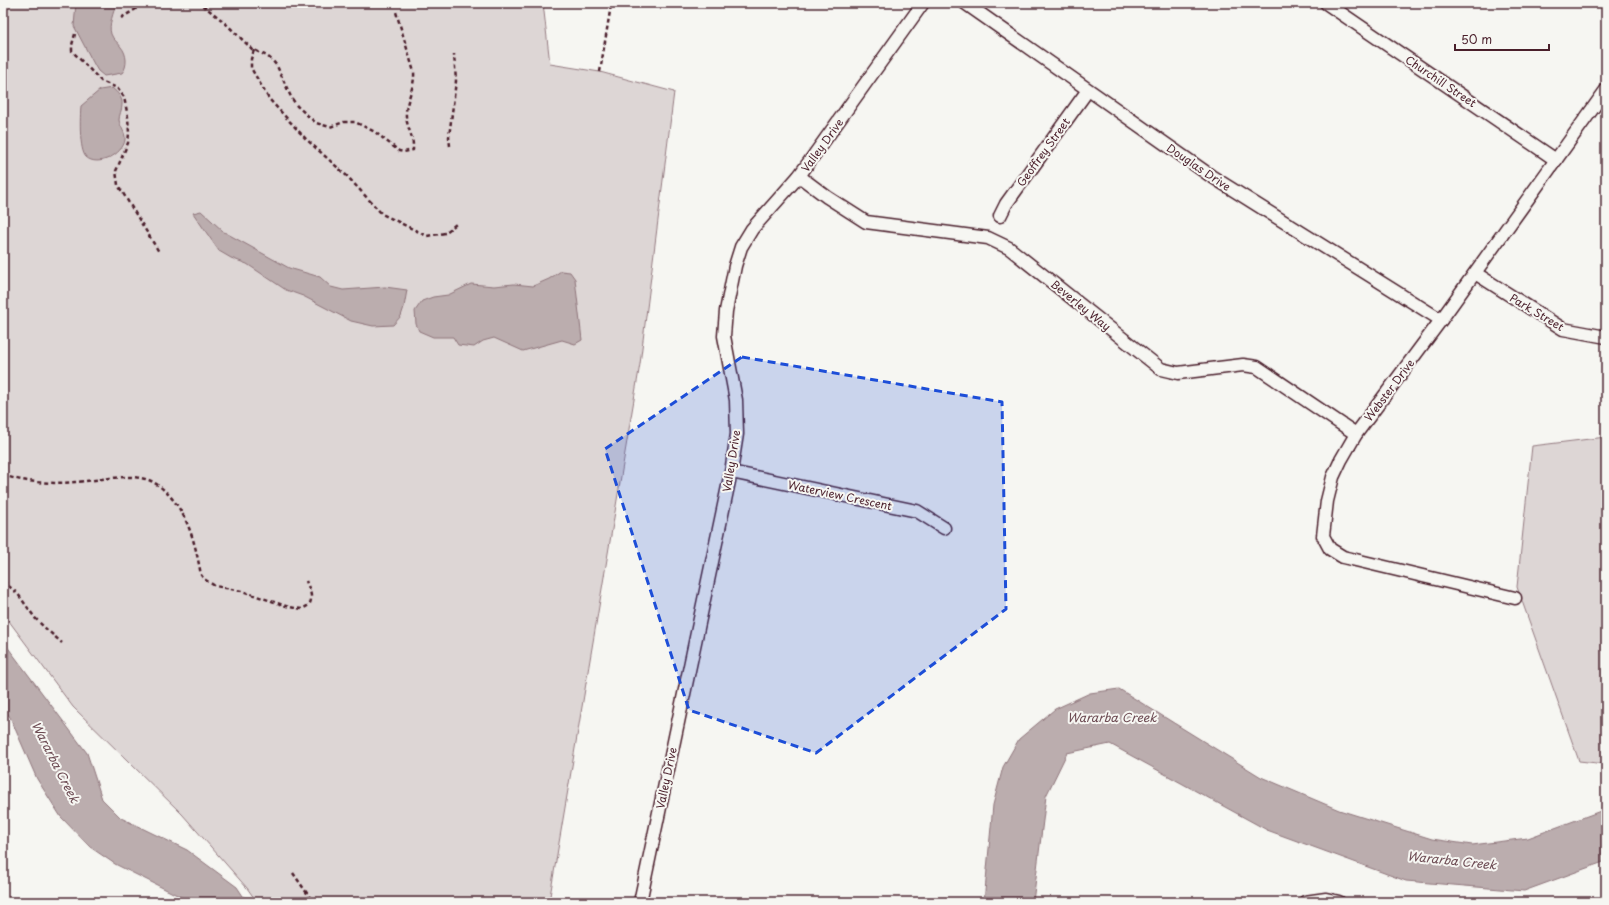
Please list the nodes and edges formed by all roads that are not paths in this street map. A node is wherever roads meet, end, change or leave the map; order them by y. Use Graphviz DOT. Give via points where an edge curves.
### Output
graph roads {
  1 [pos="923,3"];
  2 [pos="965,3"];
  3 [pos="1326,3"];
  4 [pos="1088,90"];
  5 [pos="1606,90"];
  6 [pos="1556,160"];
  7 [pos="799,176"];
  8 [pos="1000,216"];
  9 [pos="1474,272"];
  10 [pos="1441,320"];
  11 [pos="1606,337"];
  12 [pos="1356,434"];
  13 [pos="731,472"];
  14 [pos="944,528"];
  15 [pos="1515,598"];
  16 [pos="640,902"];
  17 [pos="1305,902"];
  18 [pos="1339,902"];
  1 -- 7 [label="street, Valley Drive"];
  2 -- 4 [label="street, Douglas Drive"];
  3 -- 6 [label="street, Churchill Street"];
  4 -- 8 [label="street, Geoffrey Street"];
  4 -- 10 [label="street, Douglas Drive" via="1211,176"];
  5 -- 6 [label="street, Webster Drive"];
  6 -- 9 [label="street, Webster Drive"];
  7 -- 12 [label="street, Beverley Way" via="866,222 988,238 1009,248 1161,369 1178,373 1243,364 1257,368"];
  7 -- 13 [label="street, Valley Drive" via="752,229 741,247 735,266 724,336 736,400 737,434"];
  9 -- 10 [label="street, Webster Drive"];
  9 -- 11 [label="street, Park Street" via="1563,330"];
  10 -- 12 [label="street, Webster Drive"];
  12 -- 15 [label="street, Webster Drive" via="1333,477 1327,501 1323,536 1330,549 1343,557"];
  13 -- 14 [label="street, Waterview Crescent" via="917,511"];
  13 -- 16 [label="street, Valley Drive"];
  17 -- 18 [label="street" via="1326,899"];
}
